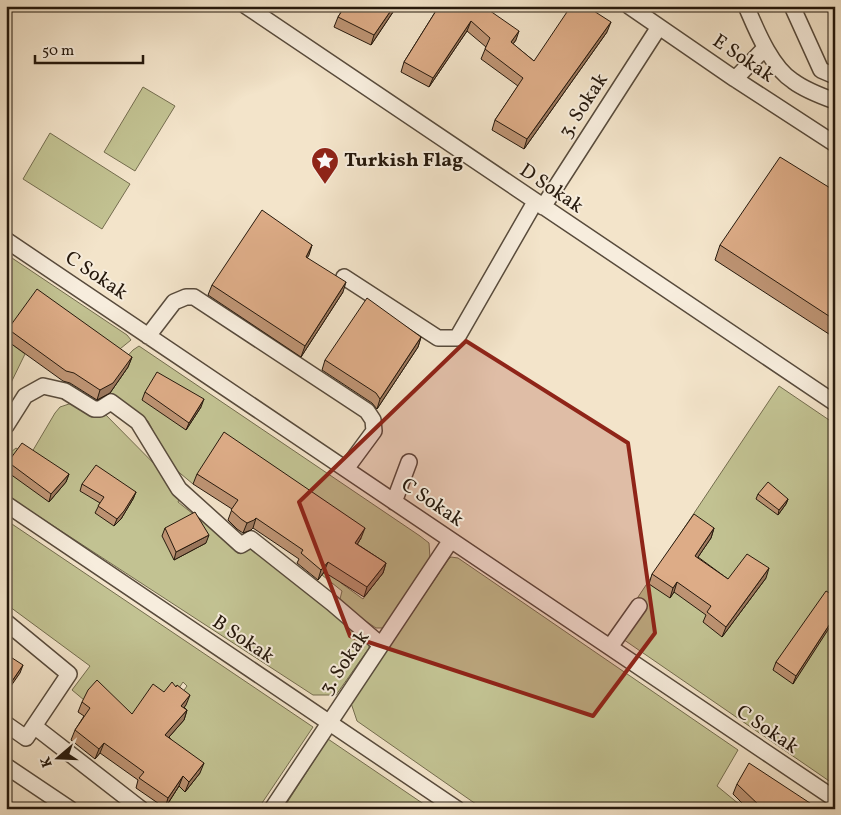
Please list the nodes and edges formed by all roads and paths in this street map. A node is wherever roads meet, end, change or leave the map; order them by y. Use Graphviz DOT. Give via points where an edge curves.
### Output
graph roads {
  1 [pos="629,6"];
  2 [pos="746,6"];
  3 [pos="792,6"];
  4 [pos="250,7"];
  5 [pos="659,27"];
  6 [pos="765,48"];
  7 [pos="835,76"];
  8 [pos="736,79"];
  9 [pos="835,101"];
  10 [pos="835,144"];
  11 [pos="539,204"];
  12 [pos="6,240"];
  13 [pos="344,277"];
  14 [pos="148,336"];
  15 [pos="835,403"];
  16 [pos="6,426"];
  17 [pos="409,462"];
  18 [pos="346,469"];
  19 [pos="394,502"];
  20 [pos="6,504"];
  21 [pos="451,540"];
  22 [pos="639,606"];
  23 [pos="6,622"];
  24 [pos="381,645"];
  25 [pos="610,647"];
  26 [pos="330,722"];
  27 [pos="6,724"];
  28 [pos="34,726"];
  29 [pos="6,766"];
  30 [pos="835,799"];
  31 [pos="70,809"];
  32 [pos="141,809"];
  33 [pos="272,809"];
  34 [pos="457,809"];
  1 -- 5 [label="street, E Sokak"];
  2 -- 6 [label="street"];
  3 -- 7 [label="street" via="820,70"];
  4 -- 11 [label="street, D Sokak"];
  5 -- 8 [label="street, E Sokak"];
  5 -- 11 [label="street, 3. Sokak"];
  6 -- 8 [label="street"];
  6 -- 9 [label="street" via="791,81"];
  8 -- 10 [label="street, E Sokak"];
  11 -- 13 [label="street, 3. Sokak" via="457,338 438,338"];
  11 -- 15 [label="street, D Sokak"];
  12 -- 14 [label="street, C Sokak"];
  14 -- 18 [label="street, C Sokak"];
  14 -- 18 [label="street" via="174,302 186,296 194,297 367,411 373,420 374,431"];
  16 -- 24 [label="street" via="26,396 42,386 65,391 94,408 100,409 111,402 138,422 179,488 241,544 251,539"];
  17 -- 19 [label="street"];
  18 -- 19 [label="street, C Sokak"];
  19 -- 21 [label="street, C Sokak"];
  20 -- 26 [label="street, B Sokak"];
  21 -- 24 [label="street, 3. Sokak"];
  21 -- 25 [label="street, C Sokak"];
  22 -- 25 [label="street"];
  23 -- 28 [label="street" via="69,674"];
  24 -- 26 [label="street, 3. Sokak"];
  25 -- 30 [label="street, C Sokak"];
  26 -- 33 [label="street, 3. Sokak"];
  26 -- 34 [label="street, B Sokak"];
  27 -- 28 [label="street" via="26,738"];
  28 -- 32 [label="street"];
  29 -- 31 [label="street"];
}
